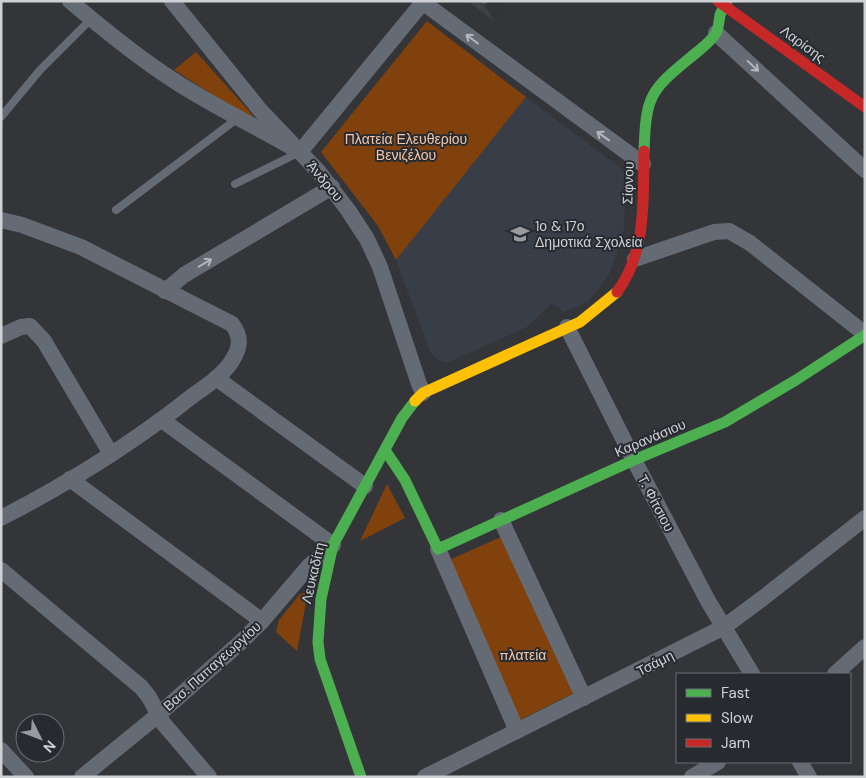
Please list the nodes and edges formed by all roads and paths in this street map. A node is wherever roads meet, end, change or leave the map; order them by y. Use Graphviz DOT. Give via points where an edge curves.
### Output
graph roads {
  1 [pos="70,1"];
  2 [pos="172,1"];
  3 [pos="423,2"];
  4 [pos="723,3"];
  5 [pos="91,19"];
  6 [pos="716,33"];
  7 [pos="865,107"];
  8 [pos="1,117"];
  9 [pos="238,118"];
  10 [pos="300,152"];
  11 [pos="643,164"];
  12 [pos="865,170"];
  13 [pos="235,184"];
  14 [pos="332,187"];
  15 [pos="116,210"];
  16 [pos="1,220"];
  17 [pos="635,259"];
  18 [pos="165,291"];
  19 [pos="567,327"];
  20 [pos="865,335"];
  21 [pos="1,336"];
  22 [pos="216,378"];
  23 [pos="423,393"];
  24 [pos="162,420"];
  25 [pos="385,450"];
  26 [pos="111,454"];
  27 [pos="634,460"];
  28 [pos="70,479"];
  29 [pos="365,486"];
  30 [pos="1,518"];
  31 [pos="864,519"];
  32 [pos="501,520"];
  33 [pos="333,545"];
  34 [pos="438,549"];
  35 [pos="1,570"];
  36 [pos="262,621"];
  37 [pos="724,627"];
  38 [pos="865,647"];
  39 [pos="751,673"];
  40 [pos="836,673"];
  41 [pos="584,698"];
  42 [pos="158,715"];
  43 [pos="517,731"];
  44 [pos="1,750"];
  45 [pos="716,763"];
  46 [pos="801,763"];
  47 [pos="26,777"];
  48 [pos="82,777"];
  49 [pos="209,777"];
  50 [pos="361,777"];
  51 [pos="425,777"];
  52 [pos="692,777"];
  53 [pos="809,777"];
  1 -- 5 [label="street"];
  2 -- 10 [label="street, Άνδρου" via="260,110"];
  3 -- 10 [label="street"];
  11 -- 3 [label="street, one-way"];
  4 -- 6 [label="street, Σίφνου"];
  4 -- 7 [label="street, Λαρίσης"];
  5 -- 8 [label="lane" via="40,70"];
  5 -- 9 [label="street" via="172,79"];
  6 -- 11 [label="street, Σίφνου" via="665,78 653,93 646,113"];
  6 -- 12 [label="street, one-way"];
  9 -- 10 [label="street"];
  9 -- 15 [label="lane"];
  10 -- 13 [label="lane"];
  10 -- 14 [label="street, Άνδρου"];
  11 -- 17 [label="street, Σίφνου" via="641,228"];
  18 -- 14 [label="street, one-way" via="184,274"];
  14 -- 23 [label="street, Άνδρου" via="366,239 380,268"];
  16 -- 18 [label="street" via="81,247"];
  17 -- 19 [label="street, Σίφνου" via="616,293 580,322"];
  17 -- 20 [label="street" via="714,232 729,231 750,243"];
  18 -- 22 [label="street" via="232,324 240,338 239,347 234,358"];
  19 -- 23 [label="street, Σίφνου"];
  19 -- 27 [label="street, Τ. Φίτσιου"];
  20 -- 27 [label="street, Καρανάσιου" via="725,422"];
  21 -- 26 [label="street" via="21,327 30,326 35,330"];
  22 -- 24 [label="street"];
  22 -- 29 [label="street"];
  23 -- 25 [label="street, Λευκαδίτη" via="402,418"];
  24 -- 26 [label="street"];
  24 -- 33 [label="street"];
  25 -- 29 [label="street, Λευκαδίτη"];
  25 -- 34 [label="street" via="405,480"];
  26 -- 28 [label="street"];
  27 -- 32 [label="street, Καρανάσιου"];
  27 -- 37 [label="street, Τ. Φίτσιου"];
  28 -- 30 [label="street"];
  28 -- 36 [label="street"];
  29 -- 33 [label="street, Λευκαδίτη"];
  31 -- 37 [label="street, Τσάμη"];
  32 -- 34 [label="street, Καρανάσιου"];
  32 -- 41 [label="street"];
  33 -- 36 [label="street, Βασ. Παπαγεωργίου" via="303,572"];
  33 -- 50 [label="street, Λευκαδίτη" via="321,599 319,650"];
  34 -- 43 [label="street"];
  35 -- 42 [label="street" via="141,687"];
  36 -- 42 [label="street, Βασ. Παπαγεωργίου"];
  37 -- 39 [label="street, Τ. Φίτσιου"];
  37 -- 41 [label="street, Τσάμη"];
  38 -- 40 [label="street"];
  41 -- 43 [label="street, Τσάμη"];
  42 -- 48 [label="street, Βασ. Παπαγεωργίου"];
  42 -- 49 [label="street"];
  43 -- 51 [label="street, Τσάμη"];
  44 -- 47 [label="street"];
  45 -- 52 [label="street"];
  46 -- 53 [label="street"];
}
